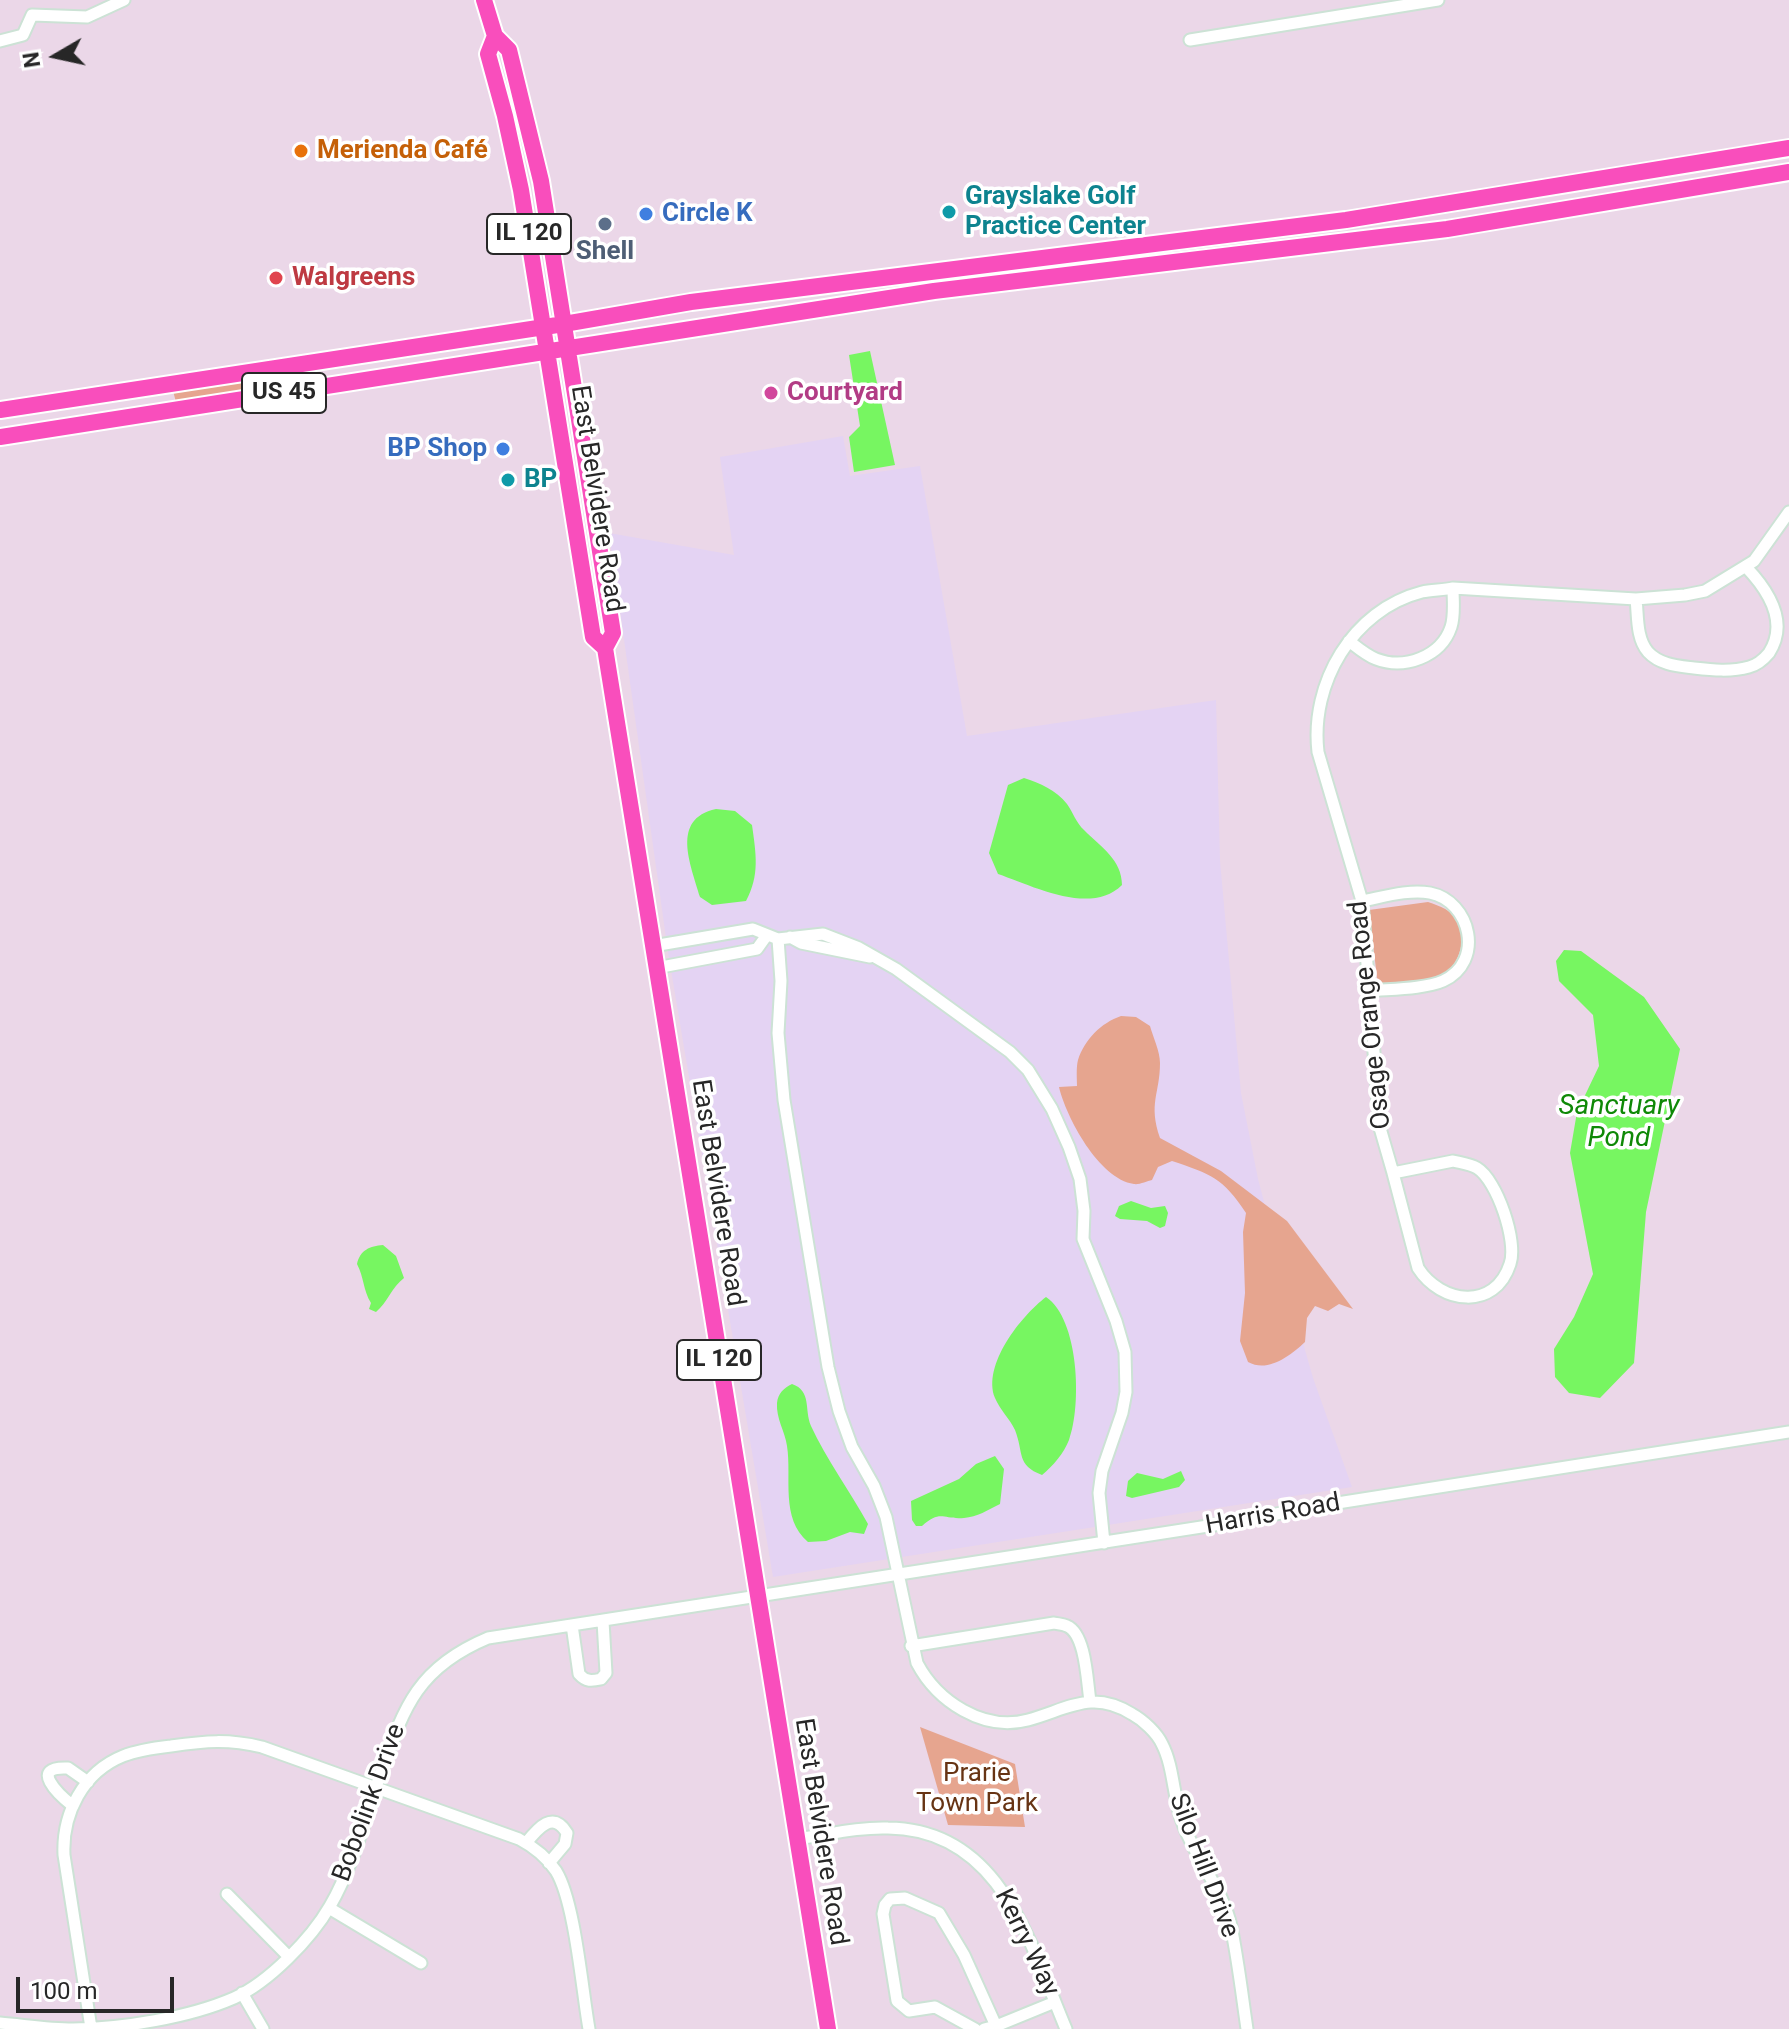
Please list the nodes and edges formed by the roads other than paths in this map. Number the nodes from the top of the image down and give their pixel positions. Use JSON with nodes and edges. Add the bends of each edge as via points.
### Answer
{"nodes":[{"id":1,"x":124,"y":0,"type":"edge"},
{"id":2,"x":484,"y":0,"type":"edge"},
{"id":3,"x":1438,"y":0,"type":"edge"},
{"id":4,"x":495,"y":36,"type":"junction"},
{"id":5,"x":1190,"y":40,"type":"dead end"},
{"id":6,"x":0,"y":41,"type":"edge"},
{"id":7,"x":1789,"y":148,"type":"edge"},
{"id":8,"x":1789,"y":172,"type":"edge"},
{"id":9,"x":564,"y":324,"type":"junction"},
{"id":10,"x":544,"y":327,"type":"junction"},
{"id":11,"x":568,"y":349,"type":"junction"},
{"id":12,"x":549,"y":353,"type":"junction"},
{"id":13,"x":0,"y":410,"type":"edge"},
{"id":14,"x":0,"y":437,"type":"edge"},
{"id":15,"x":1789,"y":512,"type":"edge"},
{"id":16,"x":1746,"y":567,"type":"junction"},
{"id":17,"x":1453,"y":588,"type":"junction"},
{"id":18,"x":1636,"y":599,"type":"junction"},
{"id":19,"x":1349,"y":641,"type":"junction"},
{"id":20,"x":605,"y":648,"type":"junction"},
{"id":21,"x":1362,"y":901,"type":"junction"},
{"id":22,"x":778,"y":937,"type":"junction"},
{"id":23,"x":653,"y":946,"type":"junction"},
{"id":24,"x":656,"y":968,"type":"junction"},
{"id":25,"x":1369,"y":991,"type":"junction"},
{"id":26,"x":1393,"y":1173,"type":"junction"},
{"id":27,"x":1789,"y":1432,"type":"edge"},
{"id":28,"x":1104,"y":1543,"type":"junction"},
{"id":29,"x":899,"y":1575,"type":"junction"},
{"id":30,"x":757,"y":1597,"type":"junction"},
{"id":31,"x":603,"y":1621,"type":"junction"},
{"id":32,"x":572,"y":1625,"type":"junction"},
{"id":33,"x":911,"y":1646,"type":"junction"},
{"id":34,"x":1090,"y":1701,"type":"junction"},
{"id":35,"x":88,"y":1782,"type":"junction"},
{"id":36,"x":376,"y":1788,"type":"junction"},
{"id":37,"x":73,"y":1806,"type":"junction"},
{"id":38,"x":796,"y":1839,"type":"junction"},
{"id":39,"x":526,"y":1843,"type":"junction"},
{"id":40,"x":549,"y":1863,"type":"junction"},
{"id":41,"x":227,"y":1894,"type":"dead end"},
{"id":42,"x":329,"y":1908,"type":"junction"},
{"id":43,"x":289,"y":1957,"type":"junction"},
{"id":44,"x":421,"y":1963,"type":"dead end"},
{"id":45,"x":242,"y":1993,"type":"junction"},
{"id":46,"x":1055,"y":2002,"type":"junction"},
{"id":47,"x":0,"y":2023,"type":"edge"},
{"id":48,"x":990,"y":2027,"type":"edge"},
{"id":49,"x":91,"y":2028,"type":"edge"},
{"id":50,"x":263,"y":2029,"type":"edge"},
{"id":51,"x":589,"y":2029,"type":"edge"},
{"id":52,"x":828,"y":2029,"type":"edge"},
{"id":53,"x":975,"y":2029,"type":"edge"},
{"id":54,"x":1066,"y":2029,"type":"edge"},
{"id":55,"x":1247,"y":2029,"type":"edge"}],
"edges":[{"from":1,"to":6,"type":"street","via":[[87,17],[32,15],[23,35]]},
{"from":2,"to":4,"type":"main road","number":"IL 120"},
{"from":3,"to":5,"type":"street"},
{"from":4,"to":9,"type":"main road","number":"IL 120","via":[[509,50],[528,123]]},
{"from":4,"to":10,"type":"main road","number":"IL 120","via":[[488,54],[517,168]]},
{"from":7,"to":9,"type":"main road","number":"US 45","via":[[1375,216],[707,300]]},
{"from":8,"to":11,"type":"main road","number":"US 45","via":[[1447,229],[934,291]]},
{"from":9,"to":10,"type":"main road","number":"US 45"},
{"from":9,"to":11,"type":"main road","number":"IL 120"},
{"from":10,"to":12,"type":"main road","number":"IL 120"},
{"from":10,"to":13,"type":"main road","number":"US 45"},
{"from":11,"to":12,"type":"main road","number":"US 45"},
{"from":11,"to":20,"type":"main road","name":"East Belvidere Road","via":[[613,633]]},
{"from":12,"to":14,"type":"main road","number":"US 45"},
{"from":12,"to":20,"type":"main road","name":"East Belvidere Road","number":"IL 120","via":[[593,637]]},
{"from":15,"to":16,"type":"street","name":"Osage Orange Road"},
{"from":16,"to":18,"type":"street","name":"Osage Orange Road","via":[[1705,591]]},
{"from":16,"to":18,"type":"street","via":[[1769,595],[1779,619],[1774,646],[1753,666],[1712,670],[1658,660],[1643,643]]},
{"from":17,"to":18,"type":"street","name":"Osage Orange Road"},
{"from":17,"to":19,"type":"street","name":"Osage Orange Road","via":[[1422,592],[1382,610]]},
{"from":17,"to":19,"type":"street","via":[[1452,624],[1426,657],[1389,662]]},
{"from":19,"to":21,"type":"street","name":"Osage Orange Road","via":[[1325,683],[1315,731]]},
{"from":20,"to":23,"type":"main road","name":"East Belvidere Road","number":"IL 120"},
{"from":21,"to":25,"type":"street","name":"Osage Orange Road"},
{"from":21,"to":25,"type":"street","via":[[1436,895],[1455,906],[1469,935],[1464,959],[1443,981]]},
{"from":22,"to":23,"type":"street","via":[[753,929]]},
{"from":22,"to":24,"type":"street","via":[[757,949]]},
{"from":22,"to":28,"type":"street","via":[[872,957],[896,969],[1010,1052],[1052,1109],[1080,1179],[1083,1239],[1125,1352],[1124,1402],[1099,1493]]},
{"from":22,"to":29,"type":"street","via":[[784,1100],[828,1367],[852,1447],[886,1517]]},
{"from":23,"to":24,"type":"main road","name":"East Belvidere Road","number":"IL 120"},
{"from":24,"to":30,"type":"main road","name":"East Belvidere Road","number":"IL 120"},
{"from":25,"to":26,"type":"street","name":"Osage Orange Road","via":[[1380,1128]]},
{"from":26,"to":26,"type":"street","name":"Osage Orange Road","via":[[1424,1278],[1461,1297],[1488,1292],[1498,1284],[1512,1261],[1510,1241],[1491,1182],[1478,1168],[1453,1161]]},
{"from":27,"to":28,"type":"street","name":"Harris Road"},
{"from":28,"to":29,"type":"street","name":"Harris Road"},
{"from":29,"to":30,"type":"street","name":"Harris Road"},
{"from":29,"to":33,"type":"street"},
{"from":30,"to":31,"type":"street","name":"Bobolink Drive"},
{"from":30,"to":38,"type":"main road","name":"East Belvidere Road","number":"IL 120"},
{"from":31,"to":32,"type":"street","name":"Bobolink Drive"},
{"from":31,"to":32,"type":"street","via":[[606,1673],[591,1681],[579,1674]]},
{"from":32,"to":36,"type":"street","name":"Bobolink Drive","via":[[488,1638],[454,1654],[414,1693]]},
{"from":33,"to":34,"type":"street","via":[[926,1681],[941,1696],[985,1719],[1026,1721]]},
{"from":33,"to":34,"type":"street","via":[[1054,1623],[1068,1626],[1082,1647]]},
{"from":34,"to":55,"type":"street","name":"Silo Hill Drive","via":[[1129,1712],[1162,1743],[1182,1822],[1231,1924]]},
{"from":35,"to":36,"type":"street","via":[[109,1763],[138,1751],[220,1740],[262,1747]]},
{"from":35,"to":37,"type":"street"},
{"from":35,"to":37,"type":"street","via":[[63,1767],[49,1774],[51,1788]]},
{"from":36,"to":39,"type":"street"},
{"from":36,"to":42,"type":"street","name":"Bobolink Drive"},
{"from":37,"to":49,"type":"street","via":[[65,1827],[64,1855]]},
{"from":38,"to":46,"type":"street","name":"Kerry Way","via":[[857,1830],[914,1830],[968,1854],[990,1872],[1013,1905]]},
{"from":38,"to":52,"type":"main road","name":"East Belvidere Road","number":"IL 120"},
{"from":39,"to":40,"type":"street"},
{"from":39,"to":40,"type":"street","via":[[542,1824],[562,1824],[565,1844]]},
{"from":40,"to":51,"type":"street","via":[[567,1898]]},
{"from":41,"to":43,"type":"street"},
{"from":42,"to":43,"type":"street","name":"Bobolink Drive"},
{"from":42,"to":44,"type":"street"},
{"from":43,"to":45,"type":"street","name":"Bobolink Drive"},
{"from":45,"to":49,"type":"street","name":"Bobolink Drive","via":[[192,2012]]},
{"from":45,"to":50,"type":"street"},
{"from":46,"to":48,"type":"street"},
{"from":46,"to":54,"type":"street","name":"Kerry Way"},
{"from":47,"to":49,"type":"street","name":"Bobolink Drive"},
{"from":48,"to":53,"type":"street","via":[[964,1955],[939,1913],[905,1898],[890,1899],[883,1914],[897,2001],[909,2011],[935,2007]]}]}
